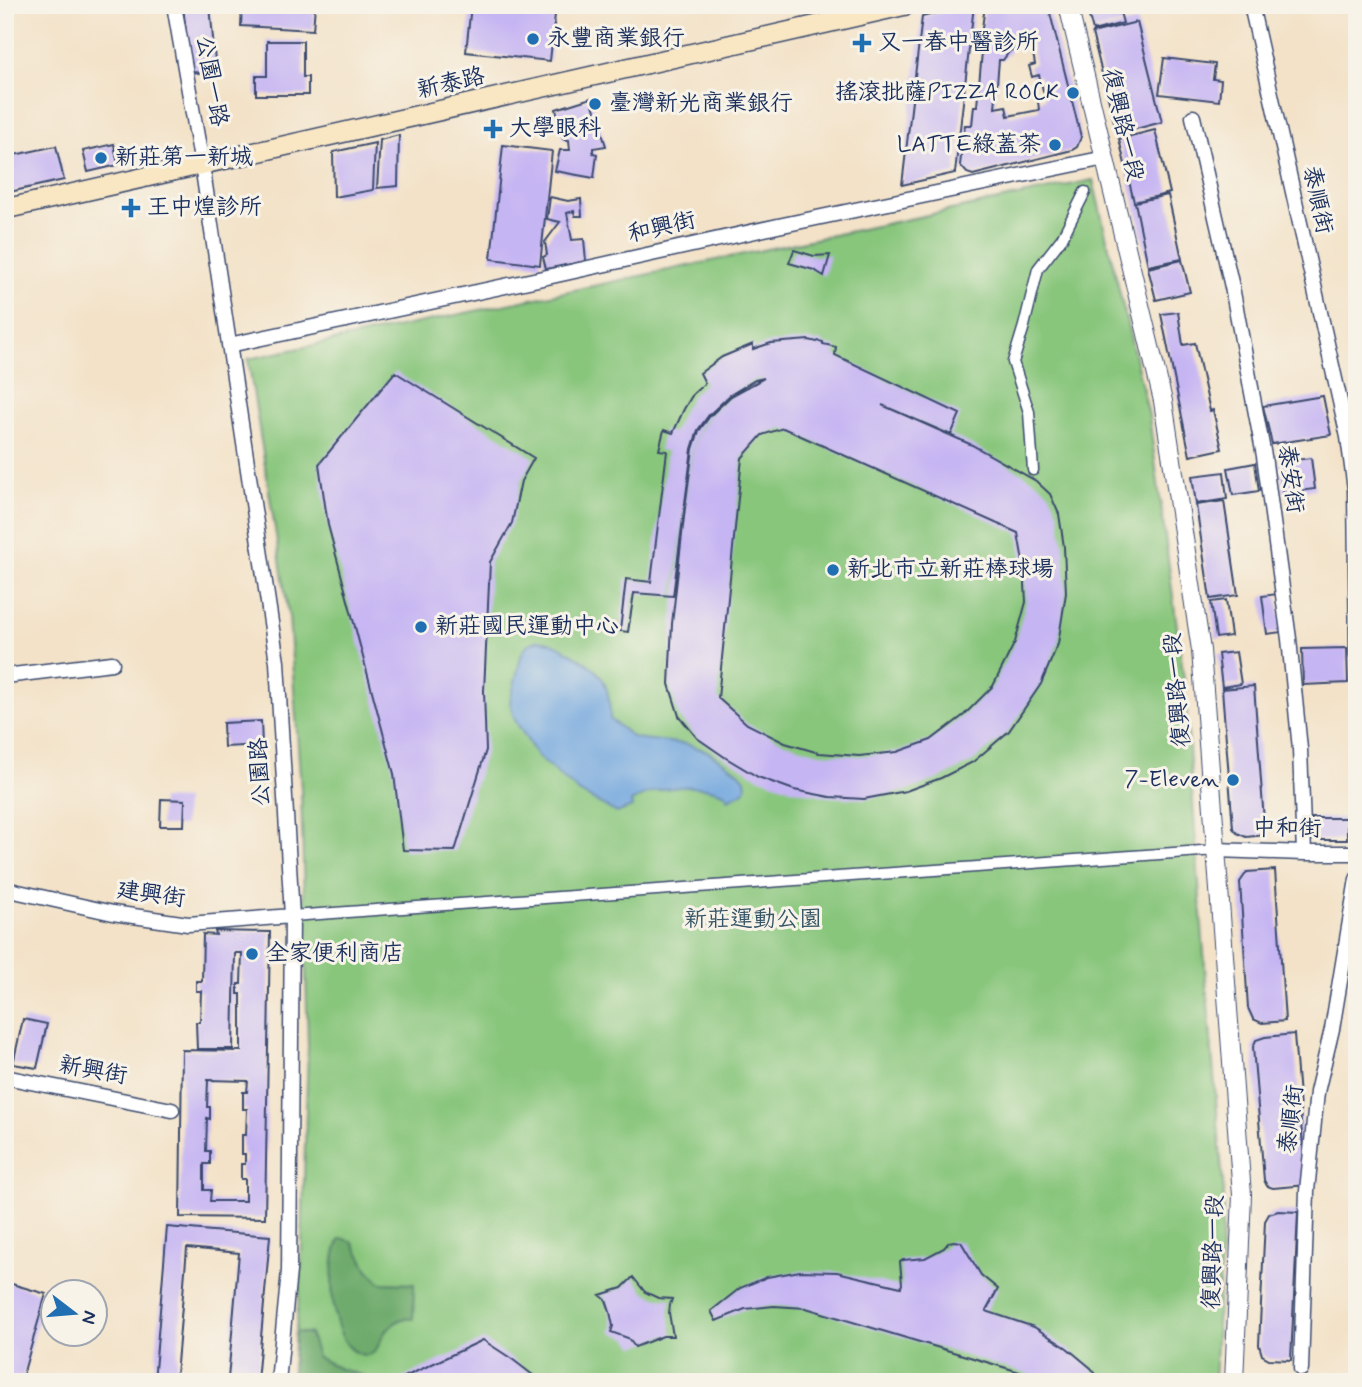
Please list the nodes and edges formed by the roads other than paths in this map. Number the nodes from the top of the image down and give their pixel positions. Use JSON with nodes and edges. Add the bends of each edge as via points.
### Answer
{"nodes":[{"id":1,"x":174,"y":5,"type":"edge"},
{"id":2,"x":906,"y":5,"type":"edge"},
{"id":3,"x":1068,"y":5,"type":"edge"},
{"id":4,"x":1251,"y":5,"type":"edge"},
{"id":5,"x":1193,"y":117,"type":"dead end"},
{"id":6,"x":1105,"y":158,"type":"junction"},
{"id":7,"x":202,"y":165,"type":"junction"},
{"id":8,"x":1086,"y":192,"type":"dead end"},
{"id":9,"x":5,"y":209,"type":"edge"},
{"id":10,"x":229,"y":345,"type":"junction"},
{"id":11,"x":1034,"y":470,"type":"dead end"},
{"id":12,"x":1357,"y":655,"type":"edge"},
{"id":13,"x":112,"y":663,"type":"dead end"},
{"id":14,"x":5,"y":676,"type":"edge"},
{"id":15,"x":1216,"y":850,"type":"junction"},
{"id":16,"x":1304,"y":853,"type":"junction"},
{"id":17,"x":1357,"y":853,"type":"edge"},
{"id":18,"x":1357,"y":878,"type":"edge"},
{"id":19,"x":5,"y":890,"type":"edge"},
{"id":20,"x":292,"y":916,"type":"junction"},
{"id":21,"x":5,"y":1077,"type":"edge"},
{"id":22,"x":172,"y":1110,"type":"dead end"},
{"id":23,"x":1301,"y":1369,"type":"dead end"},
{"id":24,"x":278,"y":1382,"type":"edge"},
{"id":25,"x":1234,"y":1382,"type":"edge"}],
"edges":[{"from":1,"to":7,"type":"street","name":"公園一路"},
{"from":2,"to":7,"type":"main road","name":"新泰路"},
{"from":3,"to":6,"type":"street","name":"復興路一段"},
{"from":4,"to":12,"type":"street","name":"泰順街","via":[[1348,437],[1354,489]]},
{"from":5,"to":16,"type":"street","name":"泰安街","via":[[1264,456],[1289,639]]},
{"from":6,"to":10,"type":"street","name":"和興街"},
{"from":6,"to":15,"type":"street","name":"復興路一段","via":[[1163,401],[1201,650]]},
{"from":7,"to":9,"type":"main road","name":"新泰路"},
{"from":7,"to":10,"type":"street","name":"公園路"},
{"from":8,"to":11,"type":"street","via":[[1062,238],[1038,270],[1013,362],[1029,412]]},
{"from":10,"to":20,"type":"street","name":"公園路","via":[[277,662]]},
{"from":13,"to":14,"type":"street"},
{"from":15,"to":16,"type":"street","name":"中和街"},
{"from":15,"to":20,"type":"street"},
{"from":15,"to":25,"type":"street","name":"復興路一段","via":[[1242,1195]]},
{"from":16,"to":17,"type":"street","name":"中和街"},
{"from":18,"to":23,"type":"street","name":"泰順街","via":[[1317,1093],[1307,1191]]},
{"from":19,"to":20,"type":"street","name":"建興街","via":[[188,924]]},
{"from":20,"to":24,"type":"street","name":"公園路","via":[[289,1271]]},
{"from":21,"to":22,"type":"street","name":"新興街"}]}
